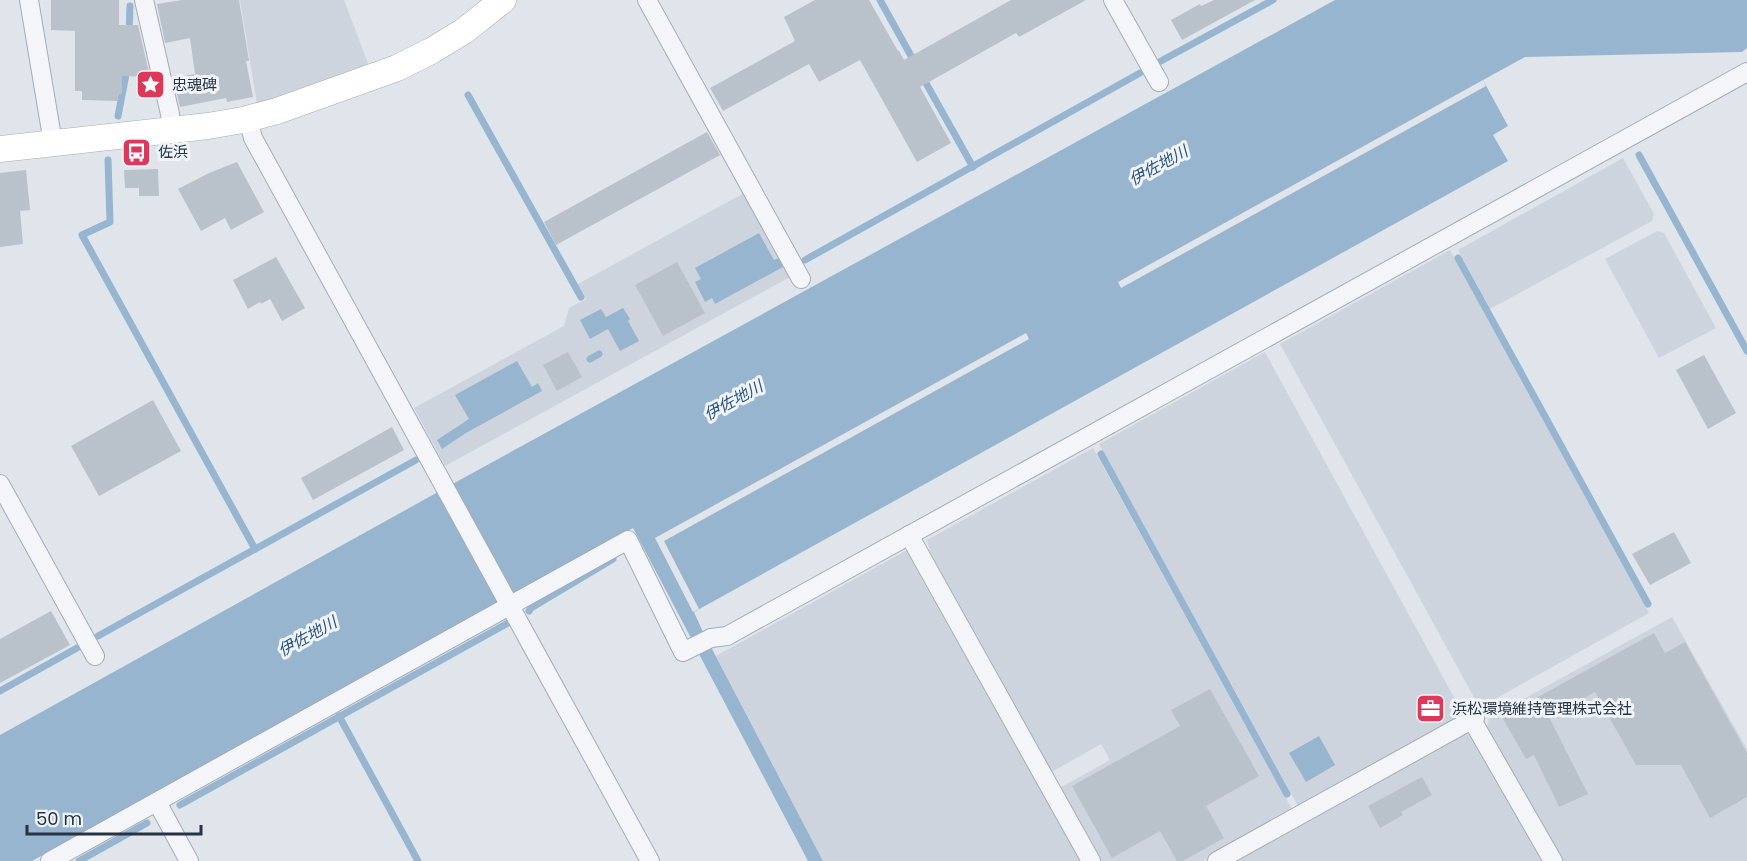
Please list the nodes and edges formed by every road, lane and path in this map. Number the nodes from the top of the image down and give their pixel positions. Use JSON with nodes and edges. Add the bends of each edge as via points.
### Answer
{"nodes":[{"id":1,"x":29,"y":0,"type":"edge"},
{"id":2,"x":144,"y":0,"type":"edge"},
{"id":3,"x":503,"y":0,"type":"edge"},
{"id":4,"x":647,"y":0,"type":"edge"},
{"id":5,"x":1113,"y":0,"type":"edge"},
{"id":6,"x":1747,"y":72,"type":"edge"},
{"id":7,"x":1159,"y":82,"type":"dead end"},
{"id":8,"x":248,"y":119,"type":"junction"},
{"id":9,"x":172,"y":130,"type":"junction"},
{"id":10,"x":53,"y":143,"type":"junction"},
{"id":11,"x":0,"y":149,"type":"edge"},
{"id":12,"x":801,"y":279,"type":"dead end"},
{"id":13,"x":0,"y":484,"type":"edge"},
{"id":14,"x":909,"y":535,"type":"junction"},
{"id":15,"x":509,"y":603,"type":"junction"},
{"id":16,"x":95,"y":656,"type":"dead end"},
{"id":17,"x":157,"y":802,"type":"junction"},
{"id":18,"x":50,"y":861,"type":"edge"},
{"id":19,"x":189,"y":861,"type":"edge"},
{"id":20,"x":650,"y":861,"type":"edge"},
{"id":21,"x":1091,"y":861,"type":"edge"},
{"id":22,"x":1217,"y":861,"type":"edge"},
{"id":23,"x":1553,"y":861,"type":"edge"}],
"edges":[{"from":1,"to":10,"type":"street"},
{"from":2,"to":9,"type":"street"},
{"from":3,"to":8,"type":"street","via":[[464,31],[397,68]]},
{"from":4,"to":12,"type":"street"},
{"from":5,"to":7,"type":"street"},
{"from":6,"to":14,"type":"street"},
{"from":8,"to":9,"type":"street"},
{"from":8,"to":15,"type":"street","via":[[253,138]]},
{"from":9,"to":10,"type":"street"},
{"from":10,"to":11,"type":"street"},
{"from":13,"to":16,"type":"street"},
{"from":14,"to":15,"type":"street","via":[[727,636],[711,638],[683,652],[628,540]]},
{"from":14,"to":21,"type":"street"},
{"from":15,"to":17,"type":"street"},
{"from":15,"to":20,"type":"street"},
{"from":17,"to":18,"type":"street"},
{"from":17,"to":19,"type":"street"},
{"from":22,"to":23,"type":"street","via":[[1474,719]]}]}
